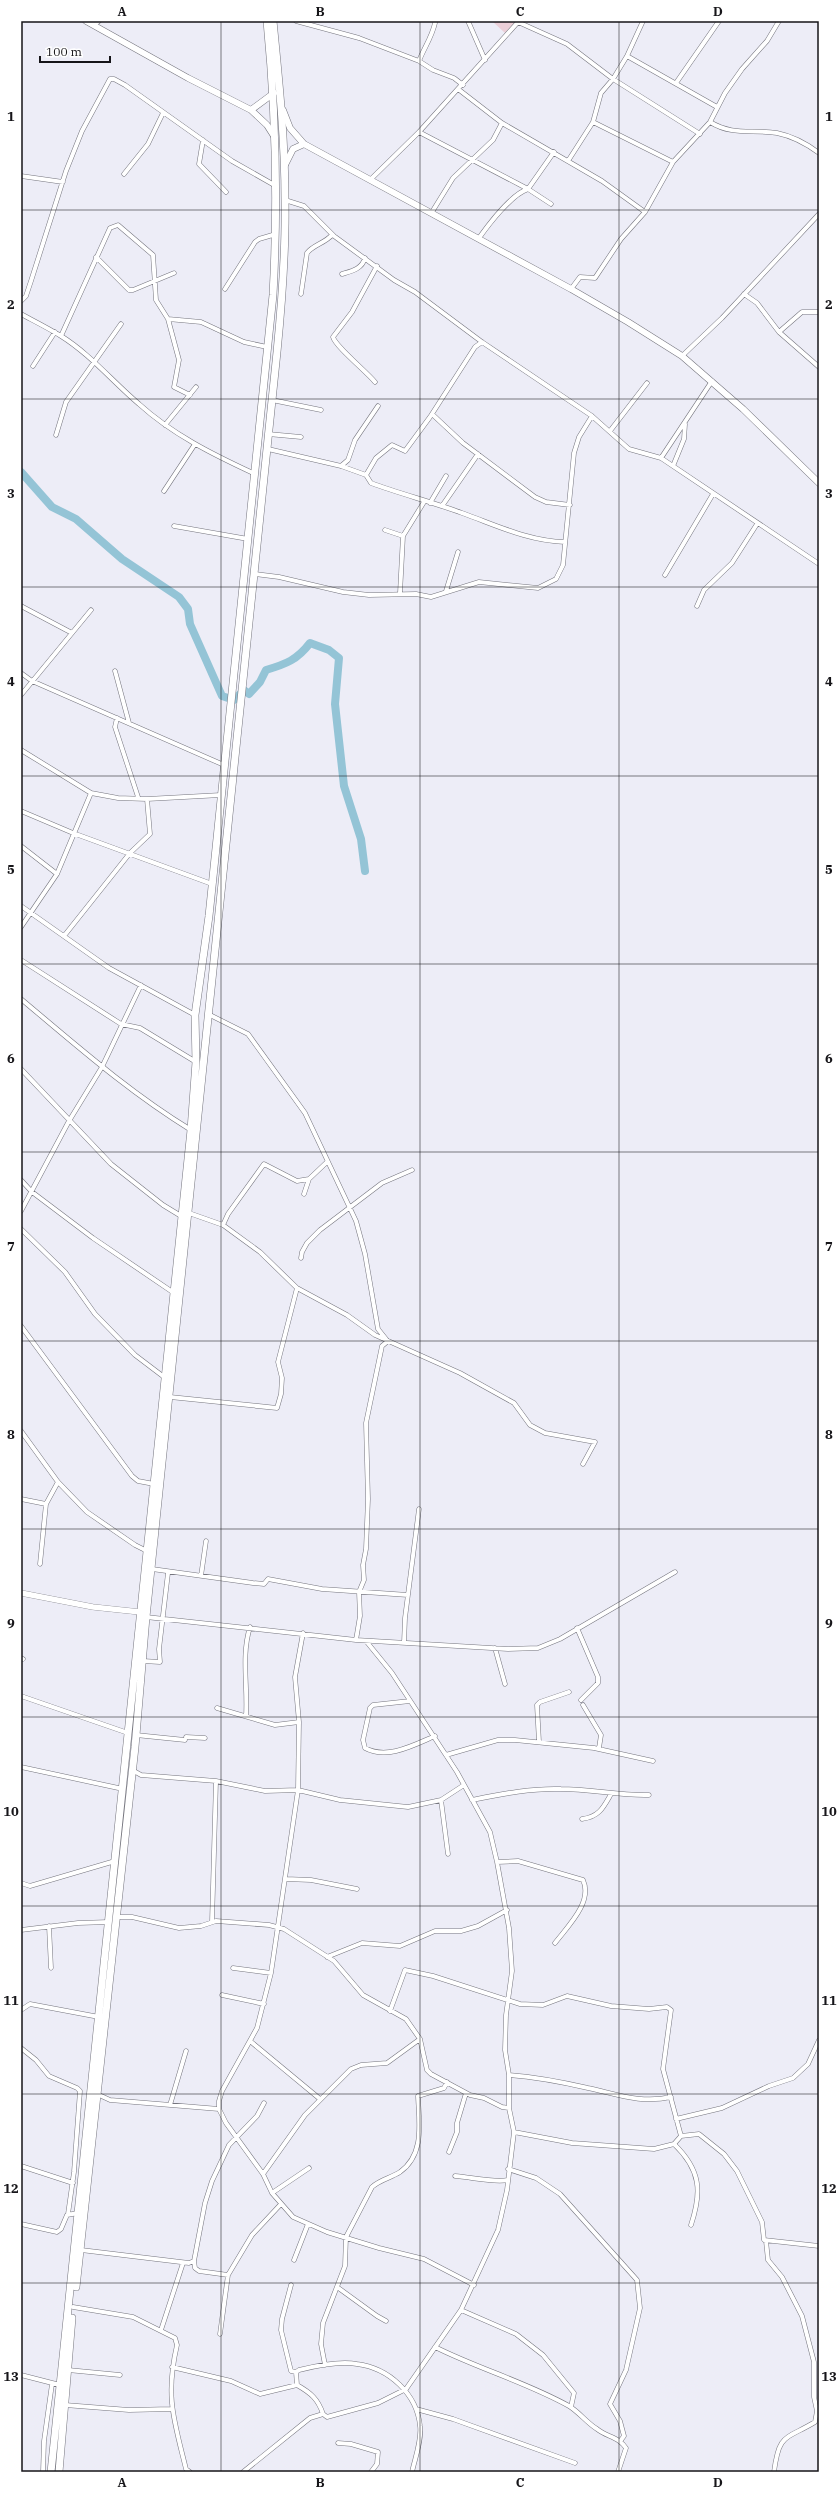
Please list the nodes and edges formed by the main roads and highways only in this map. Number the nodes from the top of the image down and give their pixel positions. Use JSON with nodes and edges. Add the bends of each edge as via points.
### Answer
{"nodes":[{"id":1,"x":86,"y":21,"type":"edge"},
{"id":2,"x":267,"y":21,"type":"edge"},
{"id":3,"x":272,"y":21,"type":"edge"},
{"id":4,"x":97,"y":23,"type":"edge"},
{"id":5,"x":274,"y":93,"type":"junction"},
{"id":6,"x":281,"y":103,"type":"junction"},
{"id":7,"x":251,"y":110,"type":"junction"},
{"id":8,"x":276,"y":139,"type":"junction"},
{"id":9,"x":304,"y":144,"type":"junction"},
{"id":10,"x":284,"y":166,"type":"junction"},
{"id":11,"x":819,"y":483,"type":"edge"},
{"id":12,"x":250,"y":516,"type":"junction"},
{"id":13,"x":260,"y":517,"type":"junction"},
{"id":14,"x":209,"y":916,"type":"junction"},
{"id":15,"x":220,"y":917,"type":"junction"},
{"id":16,"x":183,"y":1195,"type":"junction"},
{"id":17,"x":191,"y":1196,"type":"junction"},
{"id":18,"x":160,"y":1460,"type":"junction"},
{"id":19,"x":143,"y":1615,"type":"junction"},
{"id":20,"x":84,"y":2188,"type":"junction"},
{"id":21,"x":51,"y":2472,"type":"edge"},
{"id":22,"x":59,"y":2472,"type":"edge"}],
"edges":[{"from":1,"to":4,"type":"main road"},
{"from":2,"to":5,"type":"highway"},
{"from":3,"to":6,"type":"highway"},
{"from":4,"to":7,"type":"main road"},
{"from":5,"to":7,"type":"main road"},
{"from":5,"to":8,"type":"highway"},
{"from":6,"to":9,"type":"main road","via":[[290,128]]},
{"from":6,"to":10,"type":"highway"},
{"from":7,"to":8,"type":"main road","via":[[267,125]]},
{"from":8,"to":12,"type":"highway","via":[[276,234]]},
{"from":9,"to":10,"type":"main road","via":[[293,149]]},
{"from":9,"to":11,"type":"main road","via":[[571,289],[682,356],[712,381]]},
{"from":10,"to":13,"type":"highway","via":[[282,289]]},
{"from":12,"to":13,"type":"highway"},
{"from":12,"to":14,"type":"highway"},
{"from":13,"to":15,"type":"highway"},
{"from":14,"to":15,"type":"highway"},
{"from":14,"to":16,"type":"highway","via":[[196,1016],[196,1062]]},
{"from":15,"to":17,"type":"highway"},
{"from":16,"to":17,"type":"highway"},
{"from":16,"to":18,"type":"highway","via":[[164,1377]]},
{"from":17,"to":18,"type":"highway","via":[[170,1398]]},
{"from":18,"to":19,"type":"highway","via":[[152,1570]]},
{"from":18,"to":19,"type":"highway","via":[[154,1484]]},
{"from":19,"to":20,"type":"highway","via":[[128,1733],[84,2161]]},
{"from":19,"to":20,"type":"highway","via":[[143,1661],[136,1735],[97,2094]]},
{"from":20,"to":21,"type":"highway","via":[[79,2213]]},
{"from":20,"to":22,"type":"highway","via":[[81,2250],[73,2307]]}]}
